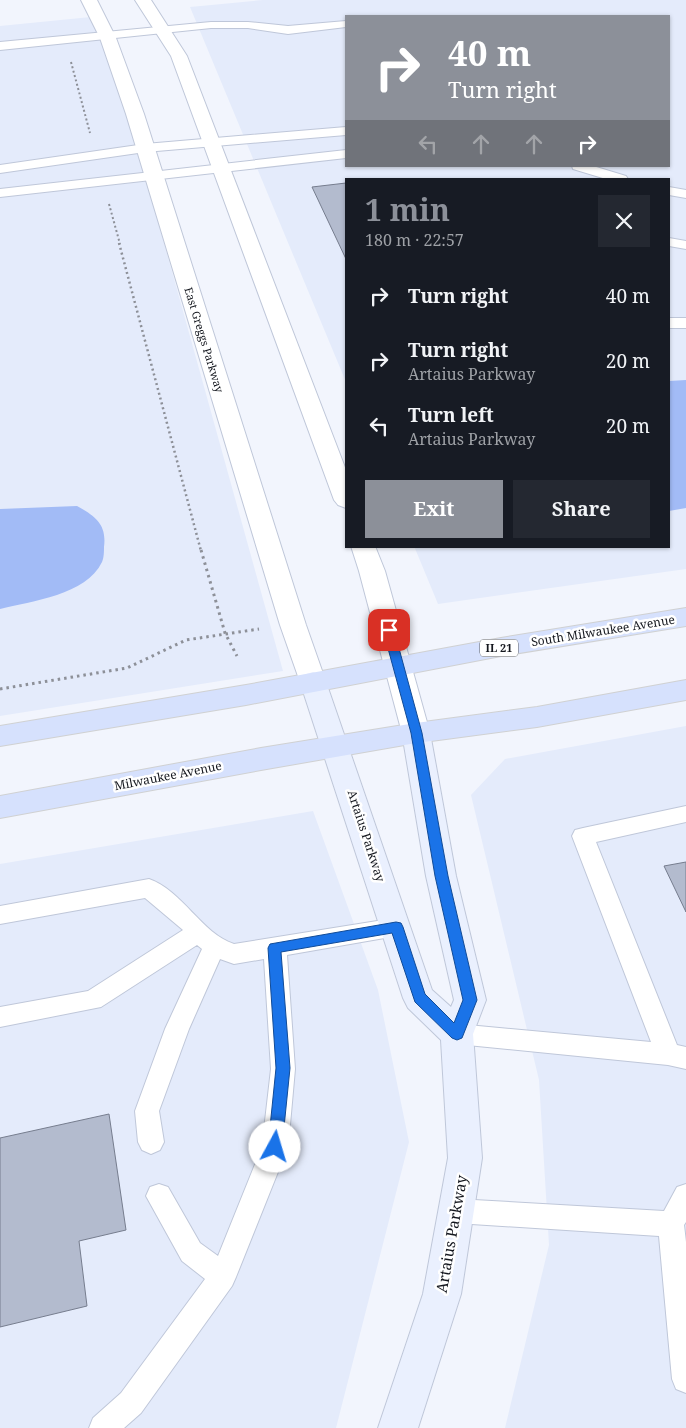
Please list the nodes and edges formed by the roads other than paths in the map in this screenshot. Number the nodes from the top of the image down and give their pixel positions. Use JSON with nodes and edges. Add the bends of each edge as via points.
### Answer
{"nodes":[{"id":1,"x":89,"y":0,"type":"edge"},
{"id":2,"x":143,"y":0,"type":"edge"},
{"id":3,"x":345,"y":24,"type":"edge"},
{"id":4,"x":163,"y":30,"type":"junction"},
{"id":5,"x":106,"y":35,"type":"junction"},
{"id":6,"x":0,"y":46,"type":"edge"},
{"id":7,"x":345,"y":131,"type":"edge"},
{"id":8,"x":210,"y":141,"type":"junction"},
{"id":9,"x":145,"y":148,"type":"junction"},
{"id":10,"x":345,"y":154,"type":"edge"},
{"id":11,"x":581,"y":167,"type":"edge"},
{"id":12,"x":0,"y":169,"type":"edge"},
{"id":13,"x":221,"y":169,"type":"junction"},
{"id":14,"x":154,"y":176,"type":"junction"},
{"id":15,"x":618,"y":178,"type":"edge"},
{"id":16,"x":670,"y":191,"type":"edge"},
{"id":17,"x":0,"y":193,"type":"edge"},
{"id":18,"x":686,"y":194,"type":"edge"},
{"id":19,"x":670,"y":242,"type":"edge"},
{"id":20,"x":686,"y":245,"type":"edge"},
{"id":21,"x":686,"y":322,"type":"edge"},
{"id":22,"x":670,"y":323,"type":"edge"},
{"id":23,"x":345,"y":497,"type":"edge"},
{"id":24,"x":364,"y":548,"type":"edge"},
{"id":25,"x":686,"y":617,"type":"edge"},
{"id":26,"x":399,"y":666,"type":"junction"},
{"id":27,"x":313,"y":682,"type":"junction"},
{"id":28,"x":686,"y":690,"type":"edge"},
{"id":29,"x":416,"y":733,"type":"junction"},
{"id":30,"x":0,"y":736,"type":"edge"},
{"id":31,"x":336,"y":748,"type":"junction"},
{"id":32,"x":0,"y":807,"type":"edge"},
{"id":33,"x":686,"y":814,"type":"edge"},
{"id":34,"x":0,"y":915,"type":"edge"},
{"id":35,"x":396,"y":927,"type":"junction"},
{"id":36,"x":207,"y":939,"type":"junction"},
{"id":37,"x":275,"y":948,"type":"junction"},
{"id":38,"x":0,"y":1017,"type":"edge"},
{"id":39,"x":457,"y":1034,"type":"junction"},
{"id":40,"x":677,"y":1056,"type":"edge"},
{"id":41,"x":151,"y":1142,"type":"dead end"},
{"id":42,"x":159,"y":1196,"type":"dead end"},
{"id":43,"x":686,"y":1196,"type":"edge"},
{"id":44,"x":456,"y":1211,"type":"junction"},
{"id":45,"x":671,"y":1224,"type":"junction"},
{"id":46,"x":681,"y":1271,"type":"edge"},
{"id":47,"x":223,"y":1277,"type":"junction"},
{"id":48,"x":686,"y":1379,"type":"edge"},
{"id":49,"x":103,"y":1428,"type":"edge"},
{"id":50,"x":398,"y":1428,"type":"edge"}],
"edges":[{"from":1,"to":5,"type":"street","name":"East Greggs Parkway"},
{"from":2,"to":4,"type":"street"},
{"from":3,"to":4,"type":"lane","via":[[288,30],[211,25]]},
{"from":4,"to":5,"type":"lane"},
{"from":4,"to":8,"type":"street","via":[[179,56]]},
{"from":5,"to":6,"type":"lane"},
{"from":5,"to":9,"type":"street","name":"East Greggs Parkway"},
{"from":7,"to":8,"type":"lane"},
{"from":8,"to":9,"type":"lane"},
{"from":8,"to":13,"type":"street"},
{"from":9,"to":12,"type":"lane"},
{"from":9,"to":14,"type":"street","name":"East Greggs Parkway"},
{"from":10,"to":13,"type":"lane"},
{"from":11,"to":15,"type":"lane"},
{"from":13,"to":14,"type":"lane"},
{"from":13,"to":23,"type":"street"},
{"from":14,"to":17,"type":"lane"},
{"from":14,"to":27,"type":"street","name":"East Greggs Parkway"},
{"from":16,"to":18,"type":"lane"},
{"from":19,"to":20,"type":"lane"},
{"from":21,"to":22,"type":"lane"},
{"from":24,"to":26,"type":"street"},
{"from":25,"to":26,"type":"main road","name":"South Milwaukee Avenue","number":"IL 21"},
{"from":26,"to":27,"type":"main road","name":"South Milwaukee Avenue","number":"IL 21"},
{"from":26,"to":29,"type":"street"},
{"from":27,"to":30,"type":"main road","number":"IL 21"},
{"from":27,"to":31,"type":"street","name":"Artaius Parkway"},
{"from":28,"to":29,"type":"main road","via":[[537,717]]},
{"from":29,"to":31,"type":"main road"},
{"from":29,"to":39,"type":"street","name":"Artaius Parkway","via":[[441,876],[470,1000]]},
{"from":31,"to":32,"type":"main road","name":"Milwaukee Avenue"},
{"from":31,"to":35,"type":"street","name":"Artaius Parkway"},
{"from":33,"to":40,"type":"lane","via":[[583,836]]},
{"from":34,"to":36,"type":"lane","via":[[149,888]]},
{"from":35,"to":37,"type":"lane"},
{"from":35,"to":39,"type":"street","name":"Artaius Parkway","via":[[419,998]]},
{"from":36,"to":37,"type":"lane","via":[[234,954]]},
{"from":36,"to":38,"type":"lane","via":[[93,1000]]},
{"from":36,"to":41,"type":"lane","via":[[147,1111]]},
{"from":37,"to":47,"type":"lane","via":[[283,1068],[275,1147]]},
{"from":39,"to":40,"type":"lane"},
{"from":39,"to":44,"type":"street","name":"Artaius Parkway","via":[[465,1158]]},
{"from":42,"to":47,"type":"lane","via":[[191,1252]]},
{"from":43,"to":45,"type":"lane"},
{"from":44,"to":45,"type":"lane"},
{"from":44,"to":50,"type":"street","name":"Artaius Parkway","via":[[442,1294]]},
{"from":45,"to":46,"type":"lane"},
{"from":46,"to":48,"type":"lane"},
{"from":47,"to":49,"type":"lane","via":[[131,1403]]}]}
